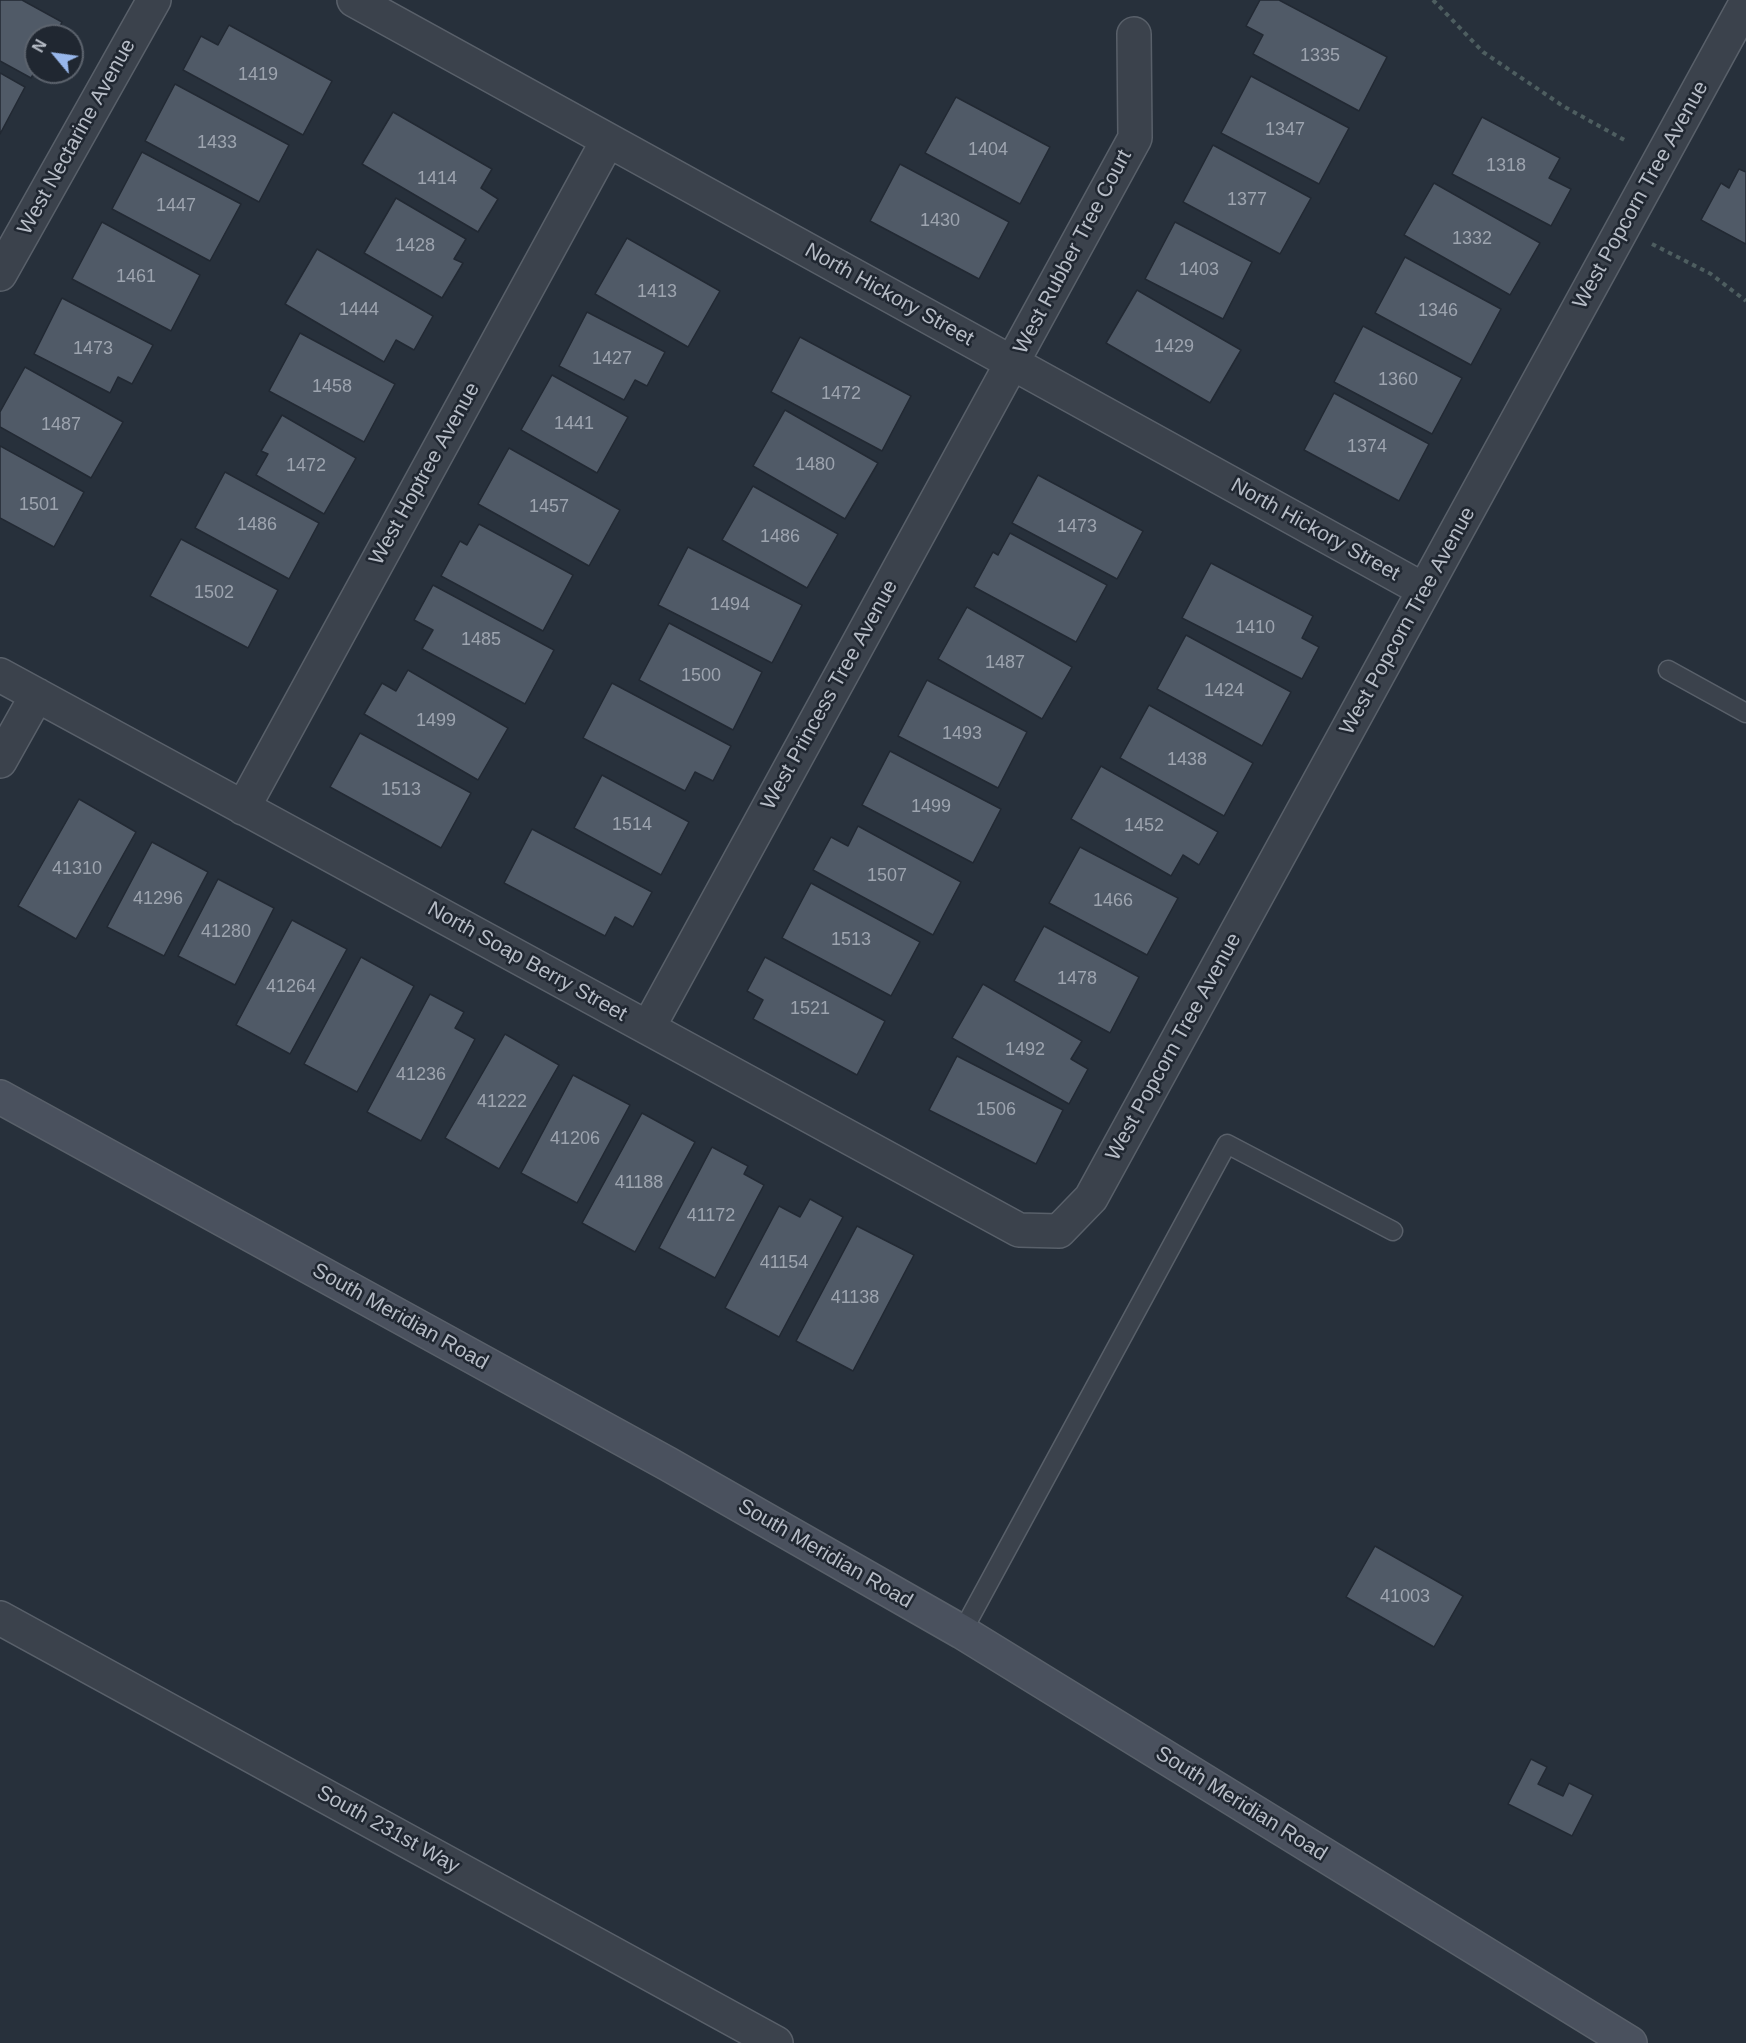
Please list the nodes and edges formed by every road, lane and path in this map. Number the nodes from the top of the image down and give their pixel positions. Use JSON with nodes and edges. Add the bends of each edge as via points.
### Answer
{"nodes":[{"id":1,"x":154,"y":0,"type":"edge"},
{"id":2,"x":354,"y":0,"type":"edge"},
{"id":3,"x":1432,"y":0,"type":"edge"},
{"id":4,"x":1746,"y":3,"type":"edge"},
{"id":5,"x":1134,"y":34,"type":"dead end"},
{"id":6,"x":608,"y":140,"type":"junction"},
{"id":7,"x":1660,"y":161,"type":"junction"},
{"id":8,"x":1623,"y":229,"type":"junction"},
{"id":9,"x":0,"y":274,"type":"edge"},
{"id":10,"x":1746,"y":301,"type":"edge"},
{"id":11,"x":1013,"y":363,"type":"junction"},
{"id":12,"x":1424,"y":590,"type":"junction"},
{"id":13,"x":1668,"y":670,"type":"dead end"},
{"id":14,"x":0,"y":675,"type":"edge"},
{"id":15,"x":36,"y":695,"type":"junction"},
{"id":16,"x":1746,"y":713,"type":"edge"},
{"id":17,"x":0,"y":761,"type":"edge"},
{"id":18,"x":243,"y":808,"type":"junction"},
{"id":19,"x":648,"y":1028,"type":"junction"},
{"id":20,"x":0,"y":1097,"type":"edge"},
{"id":21,"x":1059,"y":1231,"type":"joint"},
{"id":22,"x":1393,"y":1231,"type":"dead end"},
{"id":23,"x":0,"y":1618,"type":"edge"},
{"id":24,"x":962,"y":1632,"type":"junction"},
{"id":25,"x":776,"y":2043,"type":"edge"},
{"id":26,"x":1630,"y":2043,"type":"edge"}],
"edges":[{"from":1,"to":9,"type":"street","name":"West Nectarine Avenue"},
{"from":2,"to":6,"type":"street","name":"North Hickory Street"},
{"from":3,"to":7,"type":"path","via":[[1483,52],[1563,106]]},
{"from":4,"to":7,"type":"street","name":"West Popcorn Tree Avenue"},
{"from":5,"to":11,"type":"street","name":"West Rubber Tree Court","via":[[1135,138]]},
{"from":6,"to":11,"type":"street","name":"North Hickory Street"},
{"from":6,"to":18,"type":"street","name":"West Hoptree Avenue"},
{"from":7,"to":8,"type":"street","name":"West Popcorn Tree Avenue"},
{"from":8,"to":10,"type":"path","via":[[1711,274]]},
{"from":8,"to":12,"type":"street","name":"West Popcorn Tree Avenue"},
{"from":11,"to":12,"type":"street","name":"North Hickory Street"},
{"from":11,"to":19,"type":"street","name":"West Princess Tree Avenue"},
{"from":12,"to":21,"type":"street","name":"West Popcorn Tree Avenue","via":[[1091,1198]]},
{"from":13,"to":16,"type":"lane"},
{"from":14,"to":15,"type":"street","name":"North Soap Berry Street"},
{"from":15,"to":17,"type":"street"},
{"from":15,"to":18,"type":"street","name":"North Soap Berry Street"},
{"from":18,"to":19,"type":"street","name":"North Soap Berry Street"},
{"from":19,"to":21,"type":"street","name":"North Soap Berry Street","via":[[1019,1230]]},
{"from":20,"to":24,"type":"street","name":"South Meridian Road","via":[[668,1464]]},
{"from":22,"to":24,"type":"lane","via":[[1227,1144]]},
{"from":23,"to":25,"type":"street","name":"South 231st Way"},
{"from":24,"to":26,"type":"street","name":"South Meridian Road"}]}
